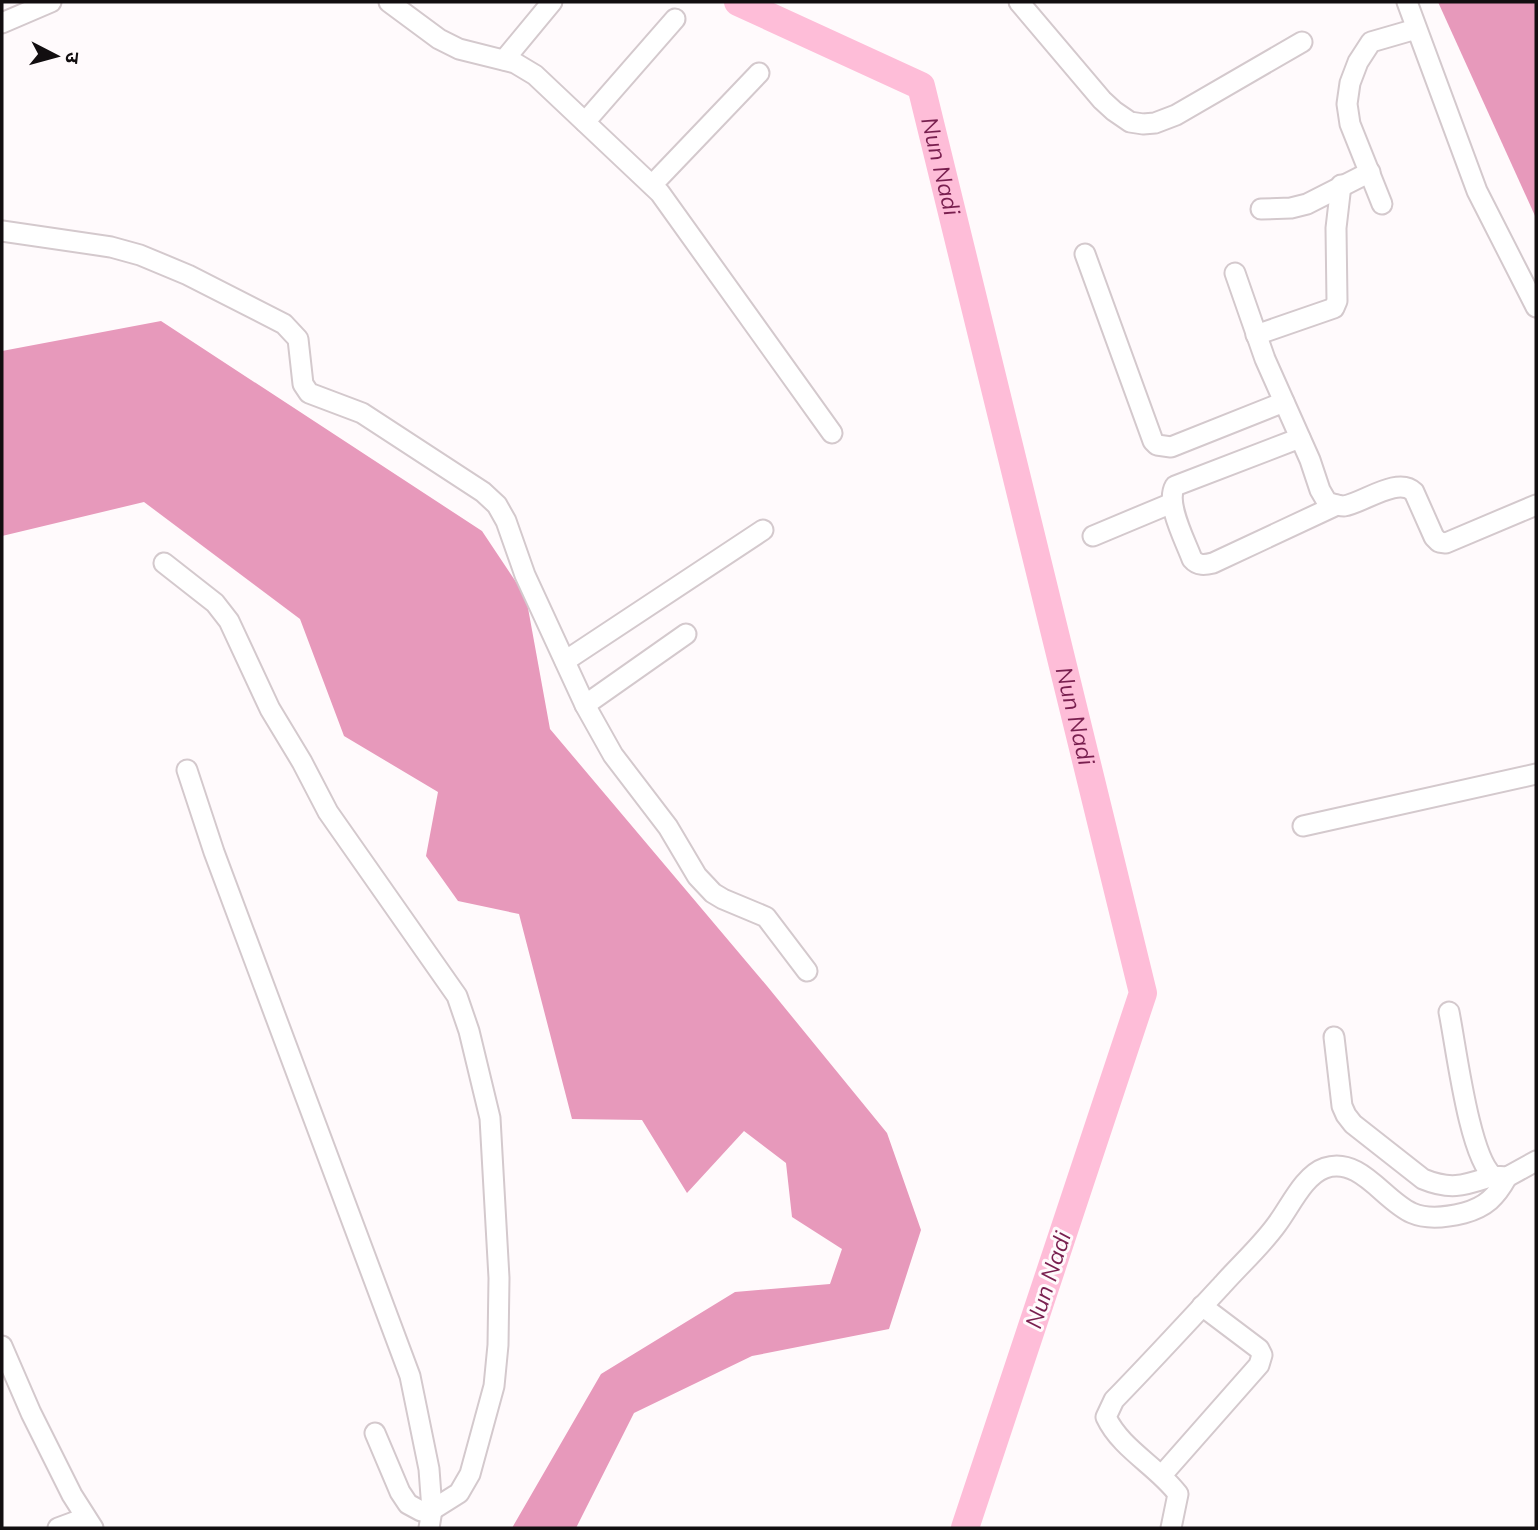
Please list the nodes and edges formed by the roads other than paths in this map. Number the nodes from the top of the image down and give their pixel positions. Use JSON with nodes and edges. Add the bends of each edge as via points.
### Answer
{"nodes":[{"id":1,"x":51,"y":2,"type":"edge"},
{"id":2,"x":389,"y":2,"type":"edge"},
{"id":3,"x":552,"y":2,"type":"edge"},
{"id":4,"x":1019,"y":2,"type":"edge"},
{"id":5,"x":1407,"y":2,"type":"edge"},
{"id":6,"x":675,"y":19,"type":"dead end"},
{"id":7,"x":2,"y":23,"type":"edge"},
{"id":8,"x":1416,"y":29,"type":"junction"},
{"id":9,"x":1302,"y":42,"type":"dead end"},
{"id":10,"x":504,"y":60,"type":"junction"},
{"id":11,"x":759,"y":73,"type":"dead end"},
{"id":12,"x":585,"y":121,"type":"junction"},
{"id":13,"x":1370,"y":172,"type":"junction"},
{"id":14,"x":652,"y":185,"type":"junction"},
{"id":15,"x":1341,"y":185,"type":"junction"},
{"id":16,"x":1382,"y":204,"type":"dead end"},
{"id":17,"x":1261,"y":209,"type":"dead end"},
{"id":18,"x":2,"y":231,"type":"edge"},
{"id":19,"x":1085,"y":254,"type":"dead end"},
{"id":20,"x":1235,"y":274,"type":"dead end"},
{"id":21,"x":1536,"y":307,"type":"edge"},
{"id":22,"x":1256,"y":335,"type":"junction"},
{"id":23,"x":1284,"y":402,"type":"junction"},
{"id":24,"x":832,"y":433,"type":"dead end"},
{"id":25,"x":1300,"y":438,"type":"junction"},
{"id":26,"x":1171,"y":503,"type":"junction"},
{"id":27,"x":1337,"y":505,"type":"junction"},
{"id":28,"x":1536,"y":505,"type":"edge"},
{"id":29,"x":764,"y":530,"type":"dead end"},
{"id":30,"x":1093,"y":536,"type":"dead end"},
{"id":31,"x":164,"y":563,"type":"dead end"},
{"id":32,"x":686,"y":634,"type":"dead end"},
{"id":33,"x":565,"y":661,"type":"junction"},
{"id":34,"x":585,"y":705,"type":"junction"},
{"id":35,"x":187,"y":770,"type":"dead end"},
{"id":36,"x":1536,"y":774,"type":"edge"},
{"id":37,"x":1303,"y":826,"type":"dead end"},
{"id":38,"x":807,"y":971,"type":"dead end"},
{"id":39,"x":1449,"y":1012,"type":"dead end"},
{"id":40,"x":1334,"y":1037,"type":"dead end"},
{"id":41,"x":1536,"y":1161,"type":"edge"},
{"id":42,"x":1500,"y":1176,"type":"junction"},
{"id":43,"x":1202,"y":1306,"type":"junction"},
{"id":44,"x":2,"y":1346,"type":"edge"},
{"id":45,"x":375,"y":1433,"type":"dead end"},
{"id":46,"x":1162,"y":1475,"type":"junction"},
{"id":47,"x":430,"y":1519,"type":"edge"},
{"id":48,"x":89,"y":1523,"type":"edge"},
{"id":49,"x":58,"y":1528,"type":"edge"},
{"id":50,"x":1171,"y":1528,"type":"edge"}],
"edges":[{"from":1,"to":7,"type":"street"},
{"from":2,"to":10,"type":"street","via":[[439,39]]},
{"from":3,"to":10,"type":"street"},
{"from":4,"to":9,"type":"street","via":[[1102,100],[1130,122],[1155,123],[1176,115]]},
{"from":5,"to":8,"type":"street"},
{"from":6,"to":12,"type":"street"},
{"from":8,"to":13,"type":"street","via":[[1371,42],[1350,83],[1350,124]]},
{"from":8,"to":21,"type":"street","via":[[1477,191]]},
{"from":10,"to":12,"type":"street","via":[[535,75]]},
{"from":11,"to":14,"type":"street"},
{"from":12,"to":14,"type":"street"},
{"from":13,"to":15,"type":"street"},
{"from":13,"to":16,"type":"street"},
{"from":14,"to":24,"type":"street"},
{"from":15,"to":17,"type":"street","via":[[1307,204]]},
{"from":15,"to":22,"type":"street","via":[[1334,309]]},
{"from":18,"to":33,"type":"street","via":[[140,255],[284,324],[298,339],[303,384],[309,393],[362,413],[497,505]]},
{"from":19,"to":23,"type":"street","via":[[1157,445],[1171,447]]},
{"from":20,"to":22,"type":"street"},
{"from":22,"to":23,"type":"street"},
{"from":23,"to":25,"type":"street"},
{"from":25,"to":26,"type":"street","via":[[1175,486]]},
{"from":25,"to":27,"type":"street","via":[[1320,490],[1327,502]]},
{"from":26,"to":27,"type":"street","via":[[1192,559],[1205,565]]},
{"from":26,"to":30,"type":"street"},
{"from":27,"to":28,"type":"street","via":[[1390,489],[1410,488],[1434,537],[1446,543]]},
{"from":29,"to":33,"type":"street"},
{"from":31,"to":47,"type":"street","via":[[215,603],[229,621],[270,709],[328,812],[457,996],[469,1031],[490,1118],[498,1345],[494,1386],[470,1474],[459,1493]]},
{"from":32,"to":34,"type":"street"},
{"from":33,"to":34,"type":"street"},
{"from":34,"to":38,"type":"street","via":[[612,755],[668,827],[697,876],[723,899],[766,917]]},
{"from":35,"to":47,"type":"street","via":[[218,865],[410,1376],[429,1469]]},
{"from":36,"to":37,"type":"street"},
{"from":39,"to":42,"type":"street","via":[[1472,1129],[1484,1166]]},
{"from":40,"to":42,"type":"street","via":[[1342,1106],[1353,1124],[1436,1185],[1460,1186]]},
{"from":41,"to":42,"type":"street"},
{"from":42,"to":43,"type":"street","via":[[1498,1194],[1488,1203],[1437,1218],[1398,1206],[1360,1173],[1339,1166],[1324,1168]]},
{"from":43,"to":46,"type":"street","via":[[1114,1400],[1106,1417],[1113,1431]]},
{"from":43,"to":46,"type":"street","via":[[1262,1356]]},
{"from":44,"to":48,"type":"street","via":[[31,1413]]},
{"from":45,"to":47,"type":"street","via":[[400,1492],[408,1504]]},
{"from":46,"to":50,"type":"street","via":[[1178,1494]]},
{"from":48,"to":49,"type":"street"}]}
